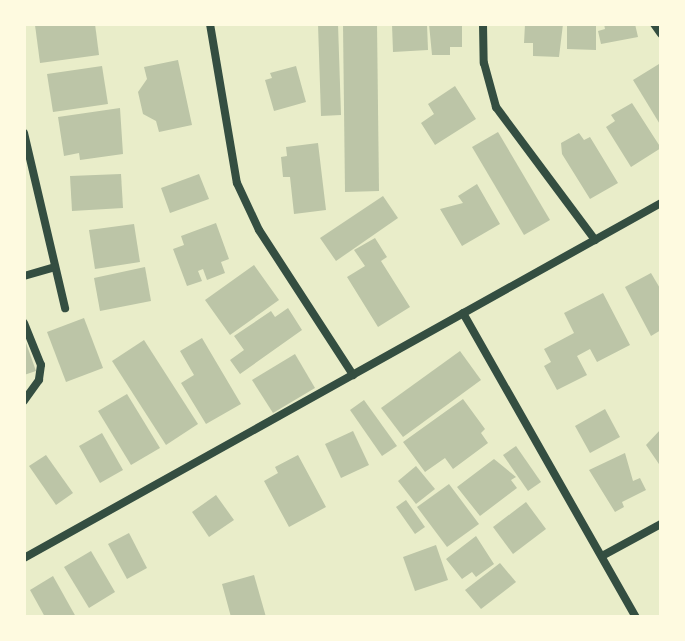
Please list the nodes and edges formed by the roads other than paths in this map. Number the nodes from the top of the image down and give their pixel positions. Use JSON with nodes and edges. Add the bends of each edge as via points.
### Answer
{"nodes":[{"id":1,"x":210,"y":24,"type":"edge"},
{"id":2,"x":483,"y":24,"type":"edge"},
{"id":3,"x":654,"y":24,"type":"edge"},
{"id":4,"x":661,"y":34,"type":"edge"},
{"id":5,"x":24,"y":133,"type":"edge"},
{"id":6,"x":26,"y":153,"type":"edge"},
{"id":7,"x":661,"y":203,"type":"edge"},
{"id":8,"x":595,"y":240,"type":"junction"},
{"id":9,"x":55,"y":267,"type":"junction"},
{"id":10,"x":24,"y":276,"type":"edge"},
{"id":11,"x":65,"y":308,"type":"dead end"},
{"id":12,"x":463,"y":313,"type":"junction"},
{"id":13,"x":24,"y":323,"type":"edge"},
{"id":14,"x":353,"y":375,"type":"junction"},
{"id":15,"x":24,"y":401,"type":"edge"},
{"id":16,"x":661,"y":524,"type":"edge"},
{"id":17,"x":602,"y":556,"type":"junction"},
{"id":18,"x":24,"y":558,"type":"edge"},
{"id":19,"x":636,"y":617,"type":"edge"}],
"edges":[{"from":1,"to":14,"type":"street","via":[[237,183],[259,230]]},
{"from":2,"to":8,"type":"street","via":[[484,63],[496,107]]},
{"from":3,"to":4,"type":"street"},
{"from":5,"to":6,"type":"street"},
{"from":6,"to":9,"type":"street"},
{"from":7,"to":8,"type":"street"},
{"from":8,"to":12,"type":"street"},
{"from":9,"to":10,"type":"street"},
{"from":9,"to":11,"type":"street"},
{"from":12,"to":14,"type":"street"},
{"from":12,"to":17,"type":"street"},
{"from":13,"to":15,"type":"street","via":[[41,365]]},
{"from":14,"to":18,"type":"street"},
{"from":16,"to":17,"type":"street"},
{"from":17,"to":19,"type":"street"}]}
